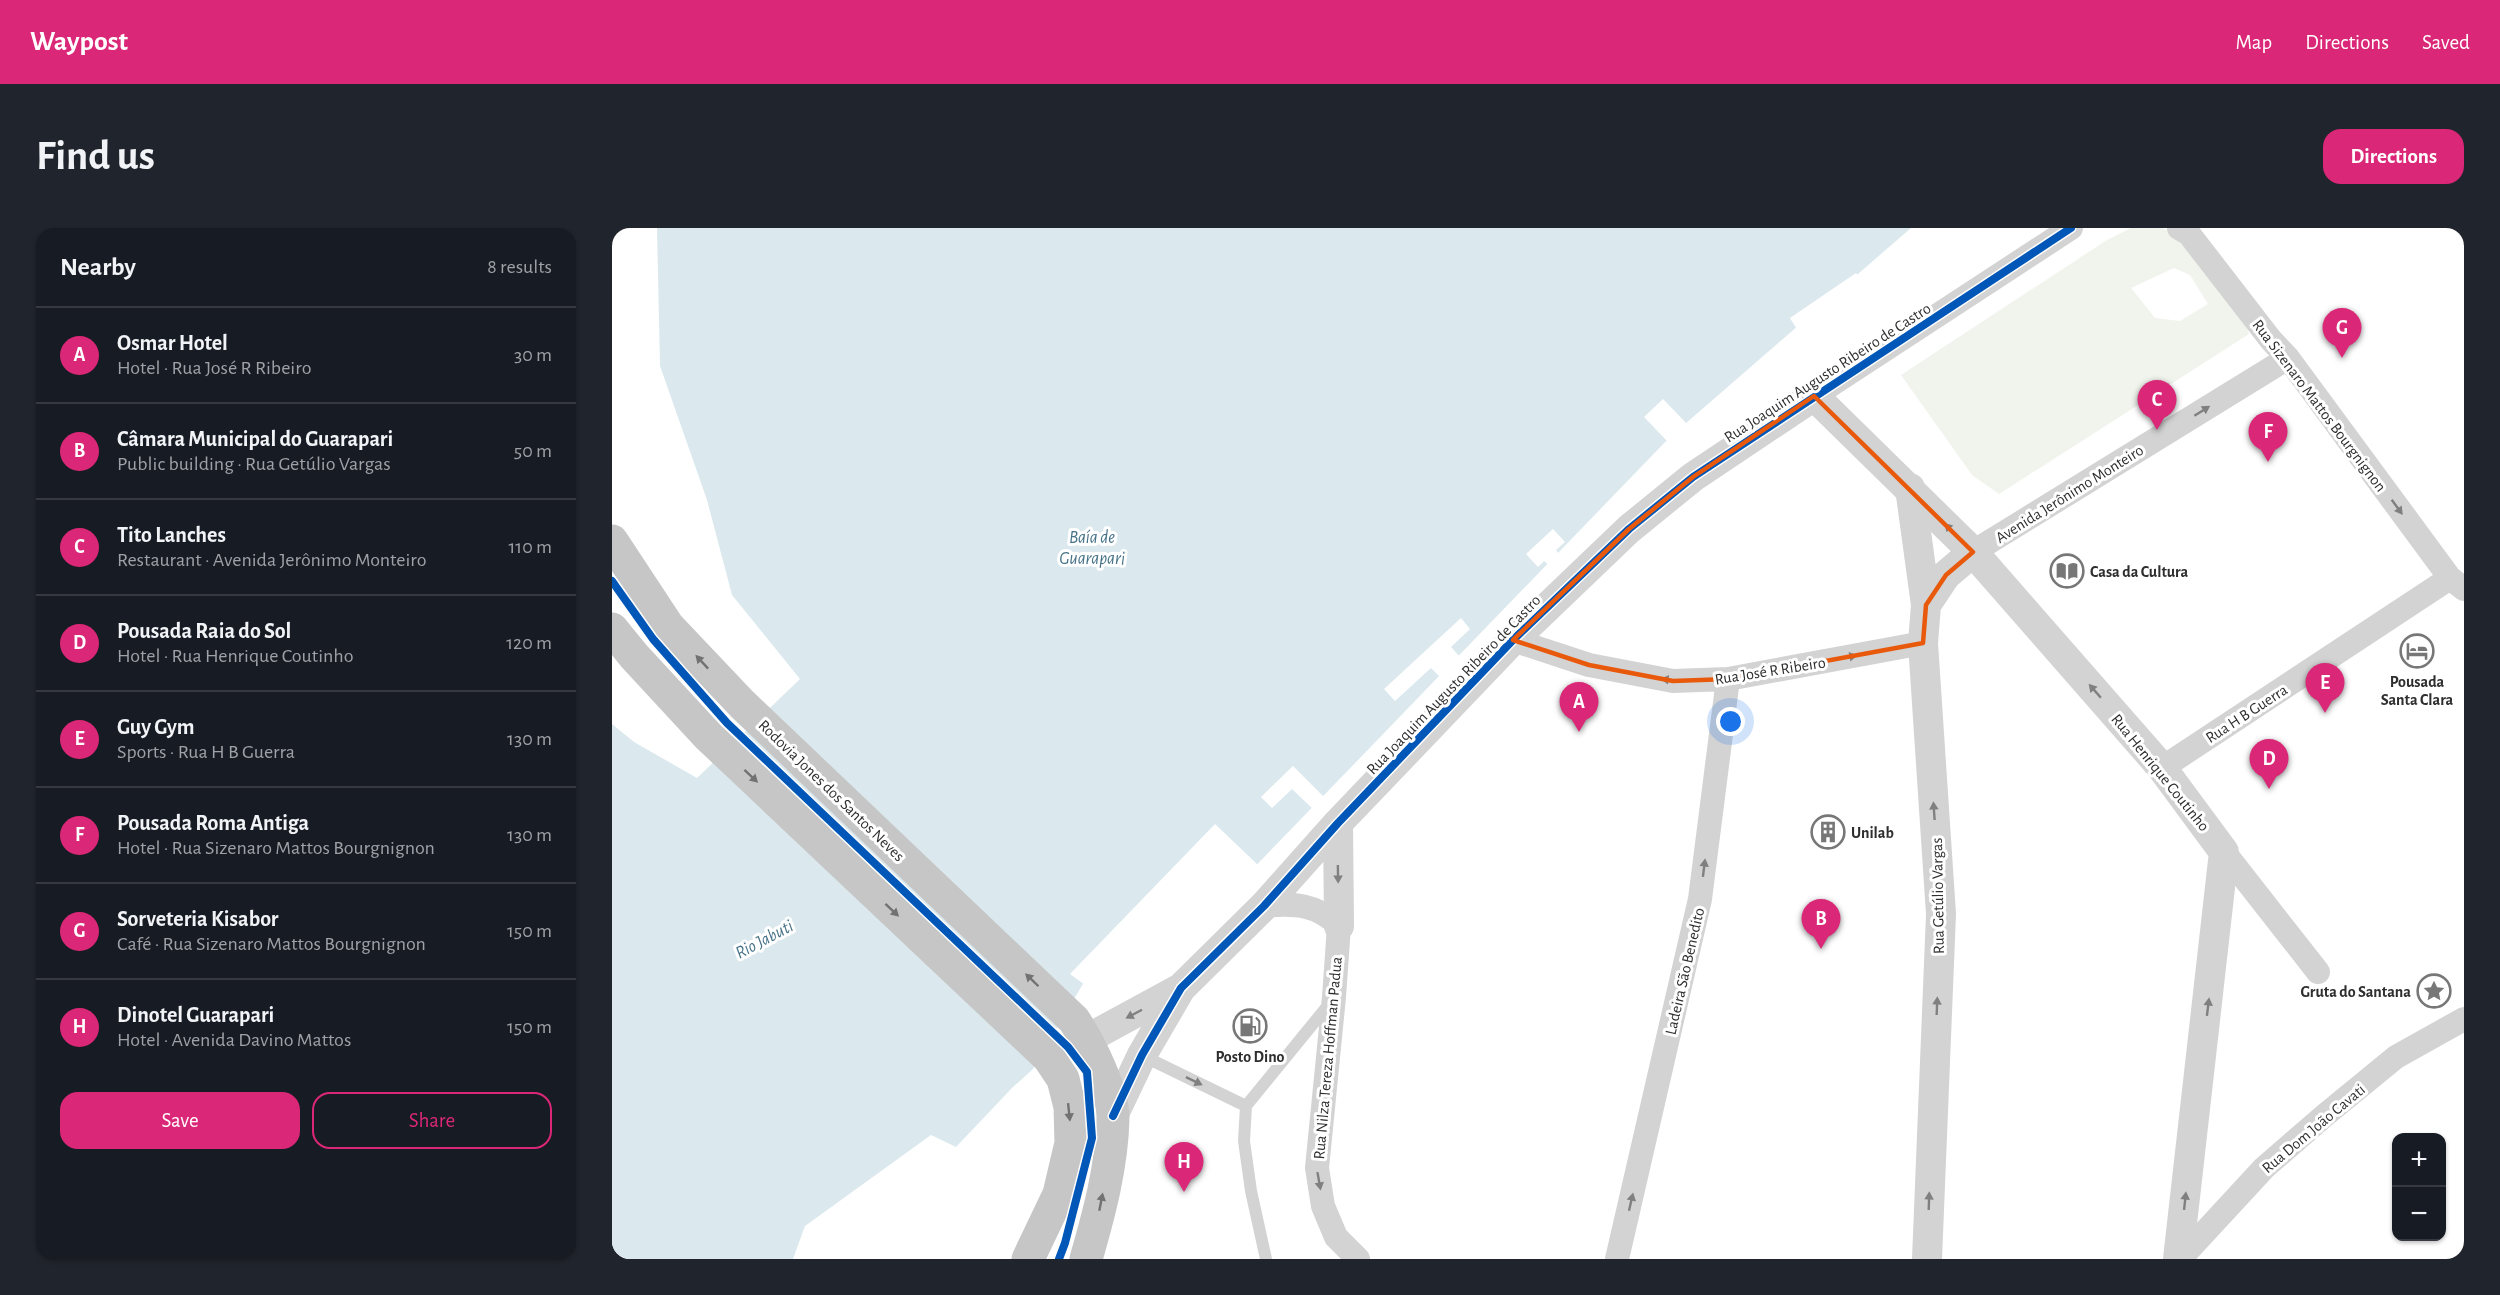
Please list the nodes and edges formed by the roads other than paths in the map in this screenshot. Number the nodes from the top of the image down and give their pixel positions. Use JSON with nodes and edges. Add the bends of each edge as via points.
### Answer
{"nodes":[{"id":1,"x":2071,"y":228,"type":"edge"},
{"id":2,"x":2184,"y":231,"type":"edge"},
{"id":3,"x":2288,"y":358,"type":"junction"},
{"id":4,"x":1814,"y":396,"type":"junction"},
{"id":5,"x":1910,"y":488,"type":"junction"},
{"id":6,"x":612,"y":541,"type":"edge"},
{"id":7,"x":1973,"y":552,"type":"junction"},
{"id":8,"x":2457,"y":583,"type":"edge"},
{"id":9,"x":1926,"y":605,"type":"junction"},
{"id":10,"x":612,"y":629,"type":"edge"},
{"id":11,"x":1513,"y":640,"type":"junction"},
{"id":12,"x":1923,"y":643,"type":"junction"},
{"id":13,"x":1728,"y":679,"type":"junction"},
{"id":14,"x":2162,"y":768,"type":"junction"},
{"id":15,"x":1338,"y":823,"type":"junction"},
{"id":16,"x":2224,"y":852,"type":"junction"},
{"id":17,"x":1264,"y":906,"type":"junction"},
{"id":18,"x":1339,"y":926,"type":"junction"},
{"id":19,"x":2318,"y":972,"type":"dead end"},
{"id":20,"x":1181,"y":988,"type":"junction"},
{"id":21,"x":1334,"y":998,"type":"junction"},
{"id":22,"x":2464,"y":1019,"type":"edge"},
{"id":23,"x":1081,"y":1030,"type":"junction"},
{"id":24,"x":1142,"y":1055,"type":"junction"},
{"id":25,"x":1246,"y":1106,"type":"junction"},
{"id":26,"x":1113,"y":1116,"type":"junction"},
{"id":27,"x":1028,"y":1259,"type":"edge"},
{"id":28,"x":1086,"y":1259,"type":"edge"},
{"id":29,"x":1266,"y":1259,"type":"edge"},
{"id":30,"x":1358,"y":1259,"type":"edge"},
{"id":31,"x":1617,"y":1259,"type":"edge"},
{"id":32,"x":1927,"y":1259,"type":"edge"},
{"id":33,"x":2179,"y":1259,"type":"edge"}],
"edges":[{"from":1,"to":4,"type":"street","name":"Rua Joaquim Augusto Ribeiro de Castro"},
{"from":2,"to":3,"type":"street","name":"Rua Sizenaro Mattos Bourgnignon"},
{"from":7,"to":3,"type":"street","name":"Avenida Jerônimo Monteiro","one_way":true},
{"from":3,"to":8,"type":"street","name":"Rua Sizenaro Mattos Bourgnignon","one_way":true},
{"from":4,"to":5,"type":"street","name":"Rua Henrique Coutinho"},
{"from":4,"to":11,"type":"street","name":"Rua Joaquim Augusto Ribeiro de Castro","via":[[1693,477],[1629,529]]},
{"from":7,"to":5,"type":"street","name":"Rua Henrique Coutinho","one_way":true},
{"from":5,"to":9,"type":"street"},
{"from":23,"to":6,"type":"main road","name":"Rodovia Jones dos Santos Neves","one_way":true,"via":[[742,704],[668,626]]},
{"from":7,"to":9,"type":"street","name":"Rua Getúlio Vargas","via":[[1946,575]]},
{"from":14,"to":7,"type":"street","name":"Rua Henrique Coutinho","one_way":true},
{"from":8,"to":14,"type":"street","name":"Rua H B Guerra"},
{"from":9,"to":12,"type":"street","name":"Rua Getúlio Vargas"},
{"from":10,"to":27,"type":"main road","one_way":true,"via":[[708,736],[1049,1058],[1063,1079],[1070,1107],[1071,1143],[1059,1194]]},
{"from":13,"to":11,"type":"street","name":"Rua José R Ribeiro","one_way":true,"via":[[1673,681],[1589,665]]},
{"from":11,"to":15,"type":"street","name":"Rua Joaquim Augusto Ribeiro de Castro"},
{"from":13,"to":12,"type":"street","name":"Rua José R Ribeiro","one_way":true},
{"from":32,"to":12,"type":"street","name":"Rua Getúlio Vargas","one_way":true,"via":[[1941,914]]},
{"from":31,"to":13,"type":"street","name":"Ladeira São Benedito","one_way":true,"via":[[1700,899]]},
{"from":14,"to":16,"type":"street","name":"Rua Henrique Coutinho"},
{"from":15,"to":17,"type":"street","name":"Rua Joaquim Augusto Ribeiro de Castro"},
{"from":15,"to":18,"type":"street","one_way":true},
{"from":16,"to":19,"type":"street"},
{"from":33,"to":16,"type":"street","one_way":true},
{"from":17,"to":18,"type":"street","via":[[1291,904],[1314,908]]},
{"from":17,"to":20,"type":"street","name":"Rua Joaquim Augusto Ribeiro de Castro"},
{"from":18,"to":21,"type":"street","name":"Rua Nilza Tereza Hoffman Padua"},
{"from":20,"to":23,"type":"street","name":"Rua Joaquim Augusto Ribeiro de Castro","one_way":true},
{"from":20,"to":24,"type":"street","name":"Rua Joaquim Augusto Ribeiro de Castro"},
{"from":21,"to":25,"type":"lane"},
{"from":21,"to":30,"type":"street","name":"Rua Nilza Tereza Hoffman Padua","one_way":true,"via":[[1317,1168],[1323,1206],[1336,1237]]},
{"from":22,"to":33,"type":"street","name":"Rua Dom João Cavati","via":[[2396,1057],[2324,1116],[2264,1168]]},
{"from":23,"to":26,"type":"main road","via":[[1100,1069]]},
{"from":24,"to":25,"type":"lane","one_way":true},
{"from":24,"to":26,"type":"street","name":"Rua Joaquim Augusto Ribeiro de Castro"},
{"from":25,"to":29,"type":"lane","via":[[1244,1141]]},
{"from":28,"to":26,"type":"main road","one_way":true,"via":[[1105,1181]]}]}
